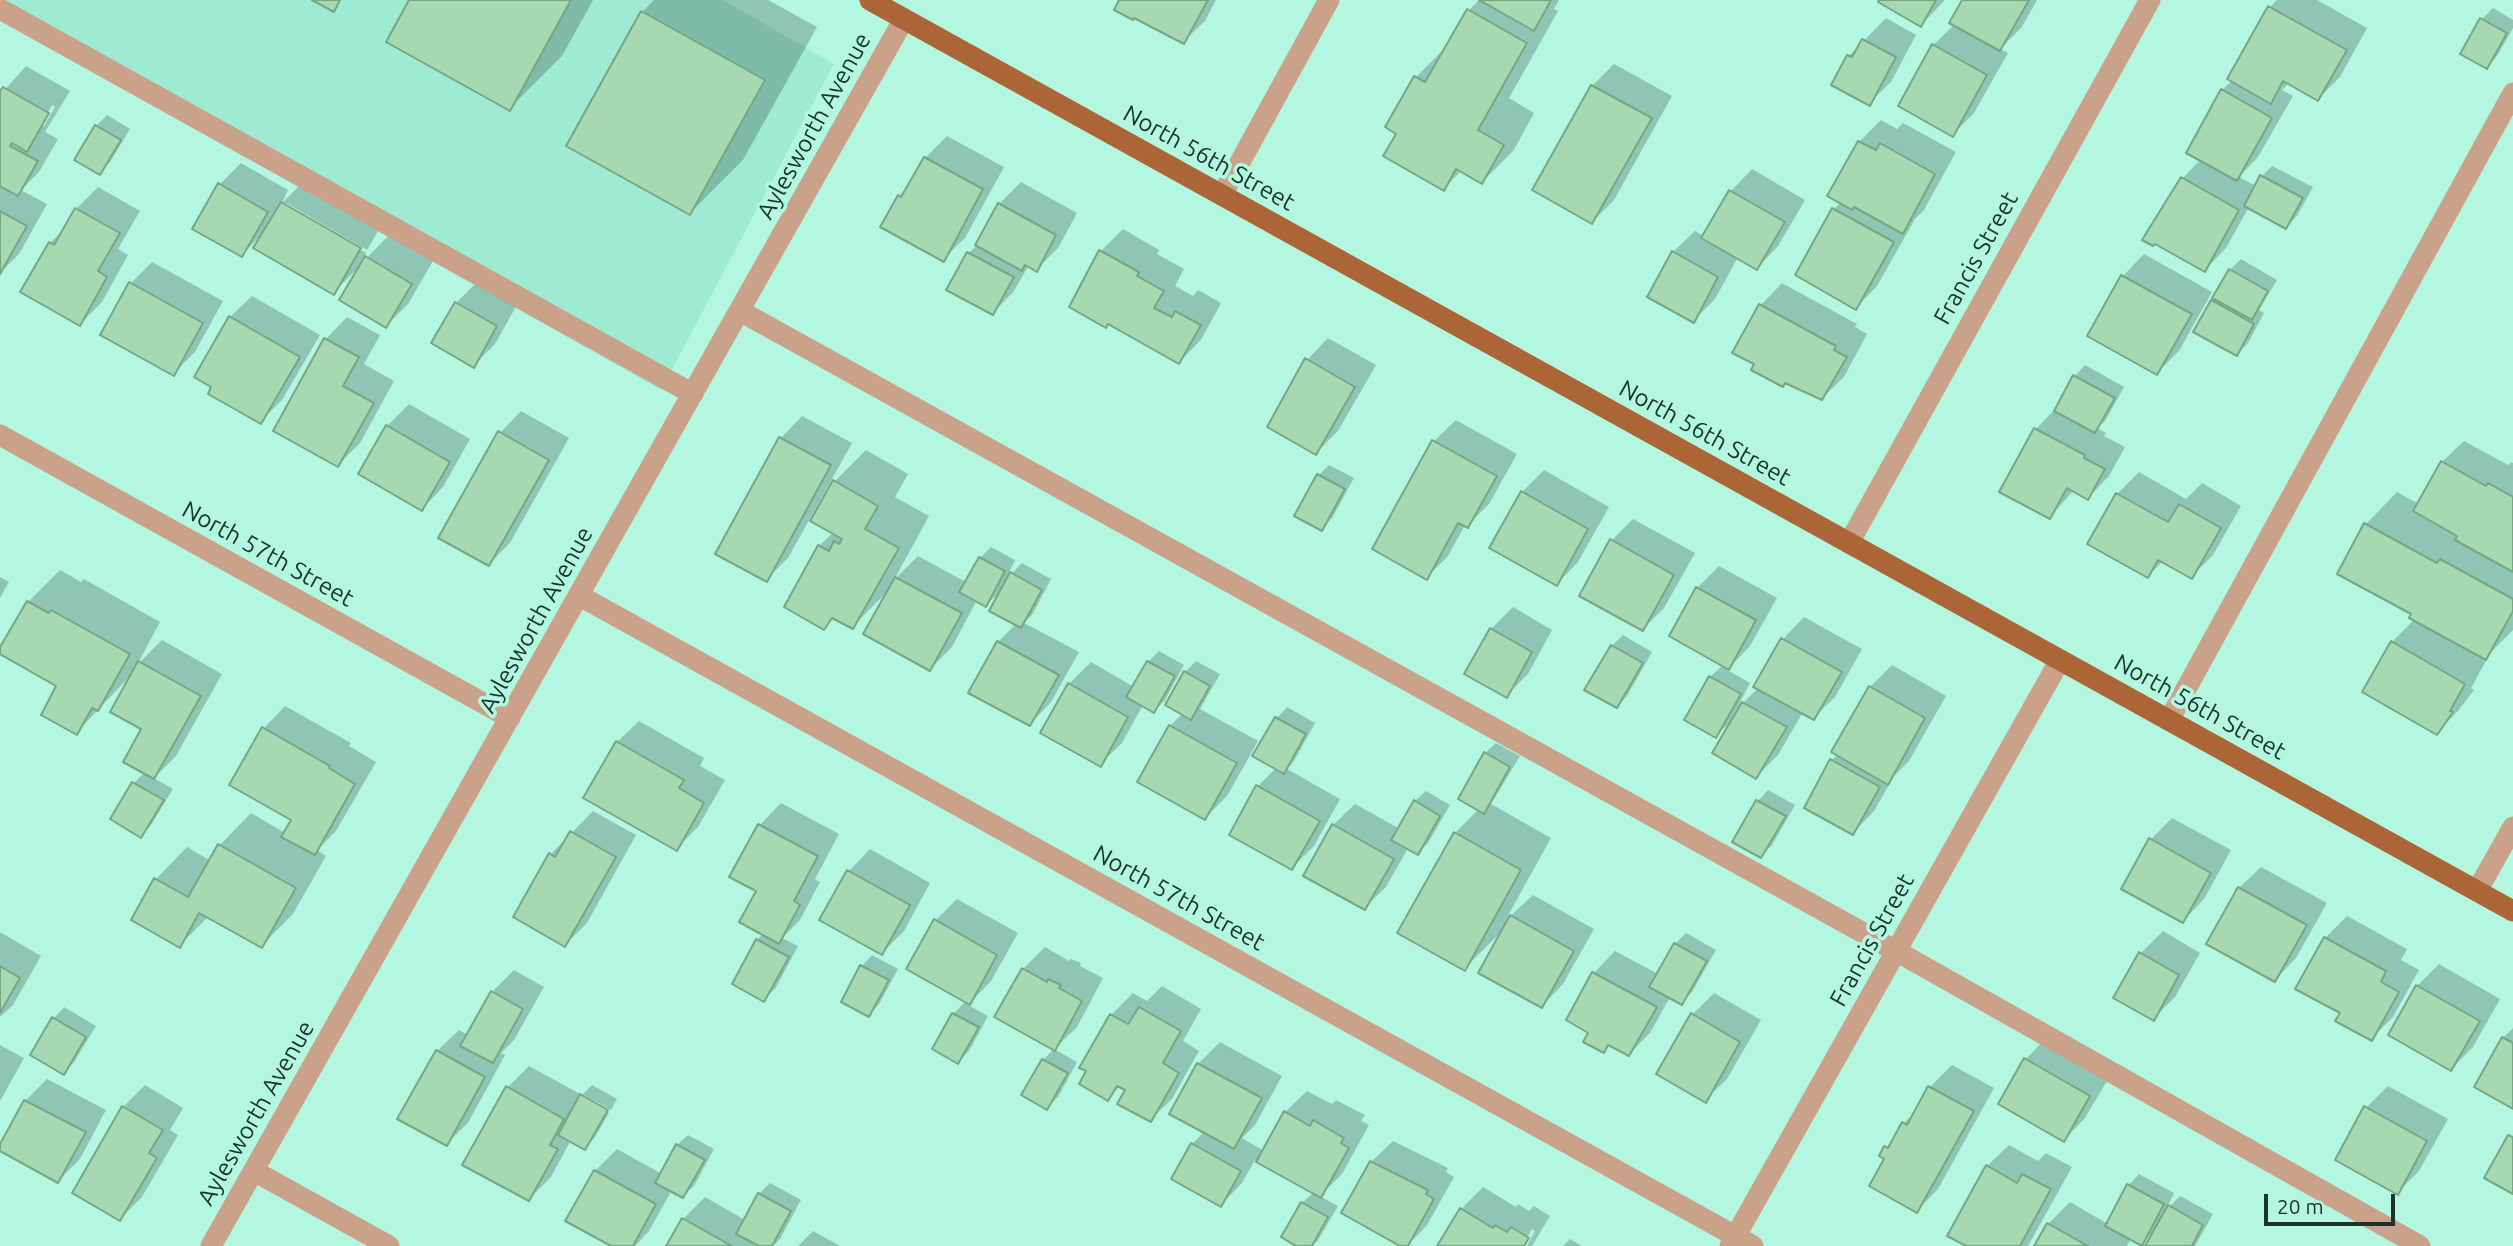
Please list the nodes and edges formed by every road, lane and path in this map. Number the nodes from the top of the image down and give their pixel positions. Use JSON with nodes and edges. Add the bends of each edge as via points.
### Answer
{"nodes":[{"id":1,"x":870,"y":0,"type":"edge"},
{"id":2,"x":1329,"y":0,"type":"edge"},
{"id":3,"x":2150,"y":0,"type":"edge"},
{"id":4,"x":0,"y":9,"type":"edge"},
{"id":5,"x":904,"y":19,"type":"junction"},
{"id":6,"x":2513,"y":93,"type":"edge"},
{"id":7,"x":1222,"y":195,"type":"junction"},
{"id":8,"x":740,"y":310,"type":"junction"},
{"id":9,"x":693,"y":394,"type":"junction"},
{"id":10,"x":0,"y":435,"type":"edge"},
{"id":11,"x":1849,"y":543,"type":"junction"},
{"id":12,"x":580,"y":596,"type":"junction"},
{"id":13,"x":2060,"y":660,"type":"junction"},
{"id":14,"x":510,"y":718,"type":"junction"},
{"id":15,"x":2169,"y":720,"type":"junction"},
{"id":16,"x":2513,"y":827,"type":"edge"},
{"id":17,"x":2477,"y":891,"type":"junction"},
{"id":18,"x":2513,"y":911,"type":"edge"},
{"id":19,"x":1896,"y":951,"type":"junction"},
{"id":20,"x":254,"y":1171,"type":"junction"},
{"id":21,"x":1739,"y":1243,"type":"edge"},
{"id":22,"x":211,"y":1246,"type":"edge"},
{"id":23,"x":390,"y":1246,"type":"edge"},
{"id":24,"x":2420,"y":1246,"type":"edge"}],
"edges":[{"from":1,"to":5,"type":"main road","name":"North 56th Street"},
{"from":2,"to":7,"type":"street"},
{"from":3,"to":11,"type":"street","name":"Francis Street"},
{"from":4,"to":9,"type":"street"},
{"from":5,"to":7,"type":"main road","name":"North 56th Street"},
{"from":5,"to":8,"type":"street","name":"Aylesworth Avenue"},
{"from":6,"to":15,"type":"street"},
{"from":7,"to":11,"type":"main road","name":"North 56th Street"},
{"from":8,"to":9,"type":"street","name":"Aylesworth Avenue"},
{"from":8,"to":19,"type":"street"},
{"from":9,"to":12,"type":"street","name":"Aylesworth Avenue"},
{"from":10,"to":14,"type":"street","name":"North 57th Street"},
{"from":11,"to":13,"type":"main road","name":"North 56th Street"},
{"from":12,"to":14,"type":"street","name":"Aylesworth Avenue"},
{"from":12,"to":21,"type":"street","name":"North 57th Street"},
{"from":13,"to":15,"type":"main road","name":"North 56th Street"},
{"from":13,"to":19,"type":"street","name":"Francis Street"},
{"from":14,"to":20,"type":"street","name":"Aylesworth Avenue"},
{"from":15,"to":17,"type":"main road","name":"North 56th Street"},
{"from":16,"to":17,"type":"street"},
{"from":17,"to":18,"type":"main road","name":"North 56th Street"},
{"from":19,"to":21,"type":"street","name":"Francis Street"},
{"from":19,"to":24,"type":"street"},
{"from":20,"to":22,"type":"street","name":"Aylesworth Avenue"},
{"from":20,"to":23,"type":"street"}]}
